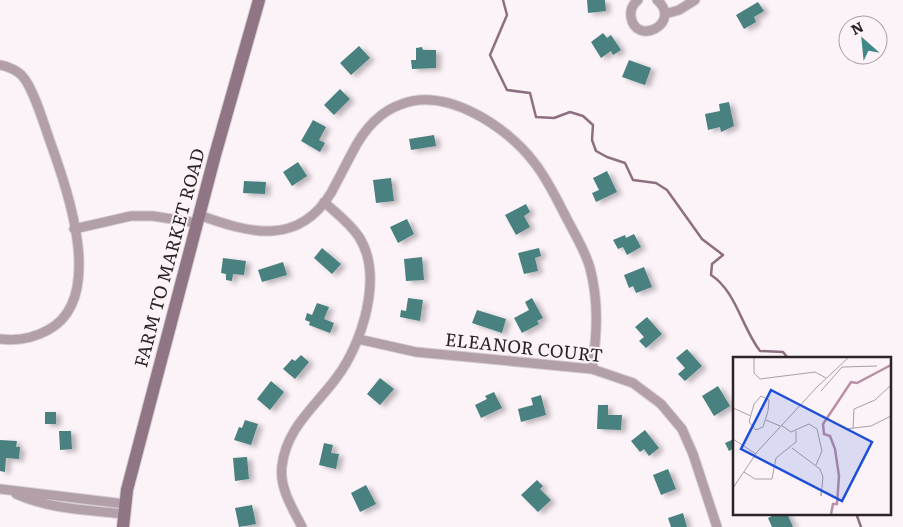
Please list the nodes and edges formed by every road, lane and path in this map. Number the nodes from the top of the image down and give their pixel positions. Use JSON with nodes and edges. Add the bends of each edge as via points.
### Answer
{"nodes":[{"id":1,"x":259,"y":0,"type":"edge"},
{"id":2,"x":638,"y":0,"type":"edge"},
{"id":3,"x":657,"y":0,"type":"edge"},
{"id":4,"x":695,"y":0,"type":"edge"},
{"id":5,"x":665,"y":14,"type":"junction"},
{"id":6,"x":0,"y":65,"type":"edge"},
{"id":7,"x":324,"y":202,"type":"junction"},
{"id":8,"x":198,"y":219,"type":"junction"},
{"id":9,"x":74,"y":228,"type":"junction"},
{"id":10,"x":0,"y":339,"type":"edge"},
{"id":11,"x":358,"y":339,"type":"junction"},
{"id":12,"x":592,"y":369,"type":"junction"},
{"id":13,"x":0,"y":489,"type":"edge"},
{"id":14,"x":124,"y":515,"type":"edge"},
{"id":15,"x":302,"y":527,"type":"edge"},
{"id":16,"x":717,"y":527,"type":"edge"}],
"edges":[{"from":1,"to":8,"type":"street","name":"FARM TO MARKET ROAD"},
{"from":2,"to":5,"type":"street","via":[[632,7],[631,18],[641,30],[657,28]]},
{"from":3,"to":5,"type":"street"},
{"from":4,"to":5,"type":"street"},
{"from":6,"to":9,"type":"street","via":[[23,77],[34,98],[67,192]]},
{"from":7,"to":8,"type":"street","via":[[314,214],[294,227],[269,232]]},
{"from":7,"to":11,"type":"street","via":[[352,228],[366,254],[369,297]]},
{"from":7,"to":12,"type":"street","via":[[361,135],[377,118],[396,106],[430,100],[458,106],[487,120],[515,141],[534,162],[586,257],[597,314]]},
{"from":8,"to":9,"type":"street","via":[[131,216]]},
{"from":8,"to":14,"type":"street","name":"FARM TO MARKET ROAD","via":[[127,490]]},
{"from":9,"to":10,"type":"street","via":[[79,264],[78,290],[72,307],[59,324],[41,334],[20,340]]},
{"from":11,"to":12,"type":"street","name":"ELEANOR COURT","via":[[416,352]]},
{"from":11,"to":15,"type":"street","via":[[337,378],[298,423],[285,450],[281,468],[284,486]]},
{"from":12,"to":16,"type":"street","name":"ELEANOR COURT","via":[[645,390],[671,414],[688,441]]},
{"from":13,"to":14,"type":"street"}]}
